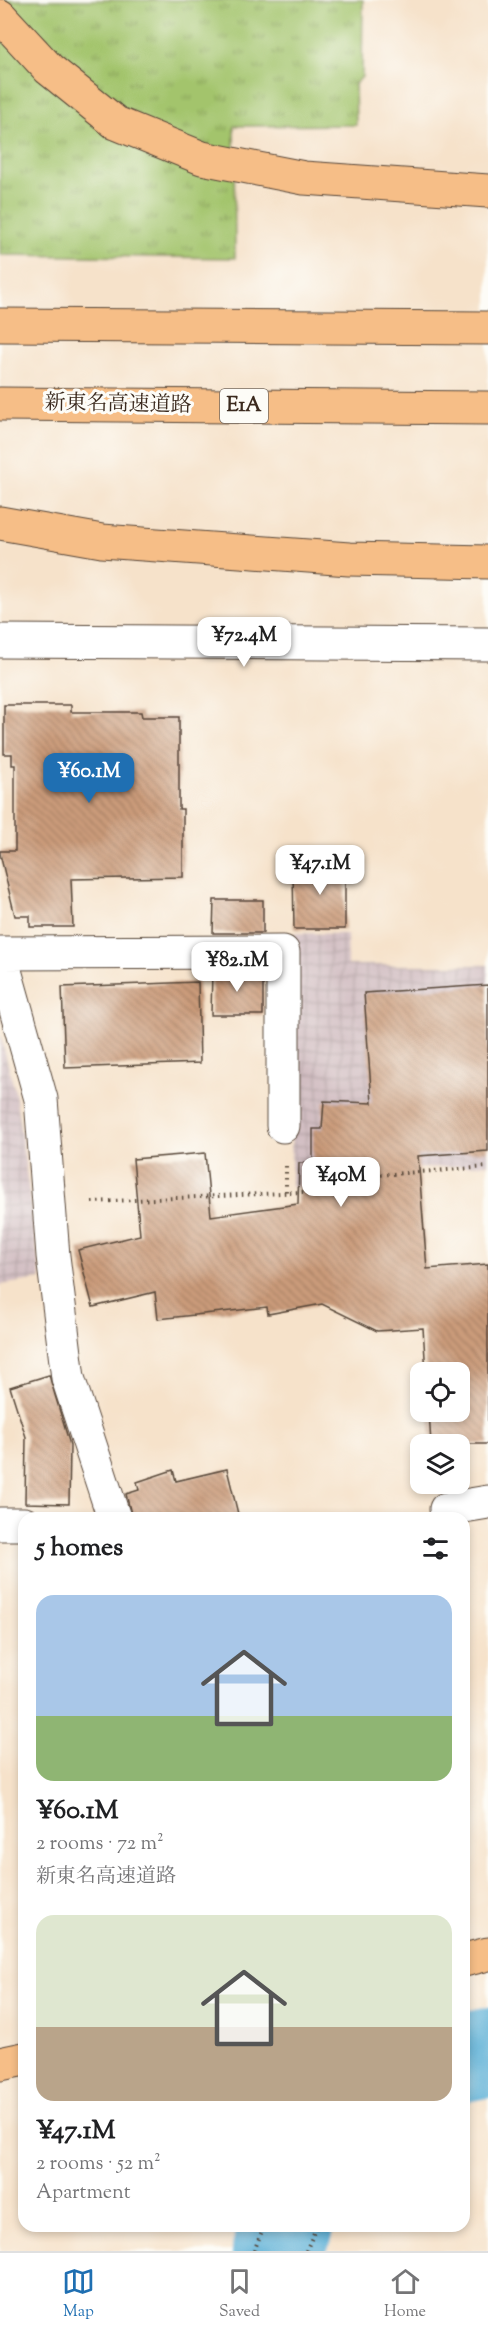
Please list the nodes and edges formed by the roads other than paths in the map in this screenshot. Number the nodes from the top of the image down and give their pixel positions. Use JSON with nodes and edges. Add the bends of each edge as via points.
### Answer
{"nodes":[{"id":1,"x":0,"y":16,"type":"edge"},
{"id":2,"x":488,"y":191,"type":"edge"},
{"id":3,"x":0,"y":325,"type":"edge"},
{"id":4,"x":488,"y":328,"type":"edge"},
{"id":5,"x":0,"y":404,"type":"edge"},
{"id":6,"x":488,"y":408,"type":"edge"},
{"id":7,"x":0,"y":523,"type":"edge"},
{"id":8,"x":488,"y":562,"type":"edge"},
{"id":9,"x":0,"y":641,"type":"edge"},
{"id":10,"x":488,"y":644,"type":"edge"},
{"id":11,"x":0,"y":953,"type":"edge"},
{"id":12,"x":283,"y":1126,"type":"dead end"},
{"id":13,"x":488,"y":1502,"type":"edge"},
{"id":14,"x":446,"y":1509,"type":"dead end"},
{"id":15,"x":112,"y":1512,"type":"edge"},
{"id":16,"x":0,"y":1524,"type":"edge"},
{"id":17,"x":18,"y":1524,"type":"edge"},
{"id":18,"x":488,"y":1954,"type":"edge"},
{"id":19,"x":470,"y":1958,"type":"edge"},
{"id":20,"x":18,"y":2060,"type":"edge"},
{"id":21,"x":0,"y":2064,"type":"edge"}],
"edges":[{"from":1,"to":2,"type":"main road","via":[[49,69],[116,123],[202,158],[304,178]]},
{"from":3,"to":4,"type":"main road"},
{"from":5,"to":6,"type":"main road","name":"新東名高速道路","number":"E1A"},
{"from":7,"to":8,"type":"main road","via":[[102,542],[349,559]]},
{"from":9,"to":10,"type":"street"},
{"from":11,"to":12,"type":"street","via":[[283,952]]},
{"from":11,"to":15,"type":"street","via":[[41,1099],[68,1378]]},
{"from":13,"to":14,"type":"street"},
{"from":16,"to":17,"type":"street"},
{"from":18,"to":19,"type":"main road"},
{"from":20,"to":21,"type":"main road"}]}
